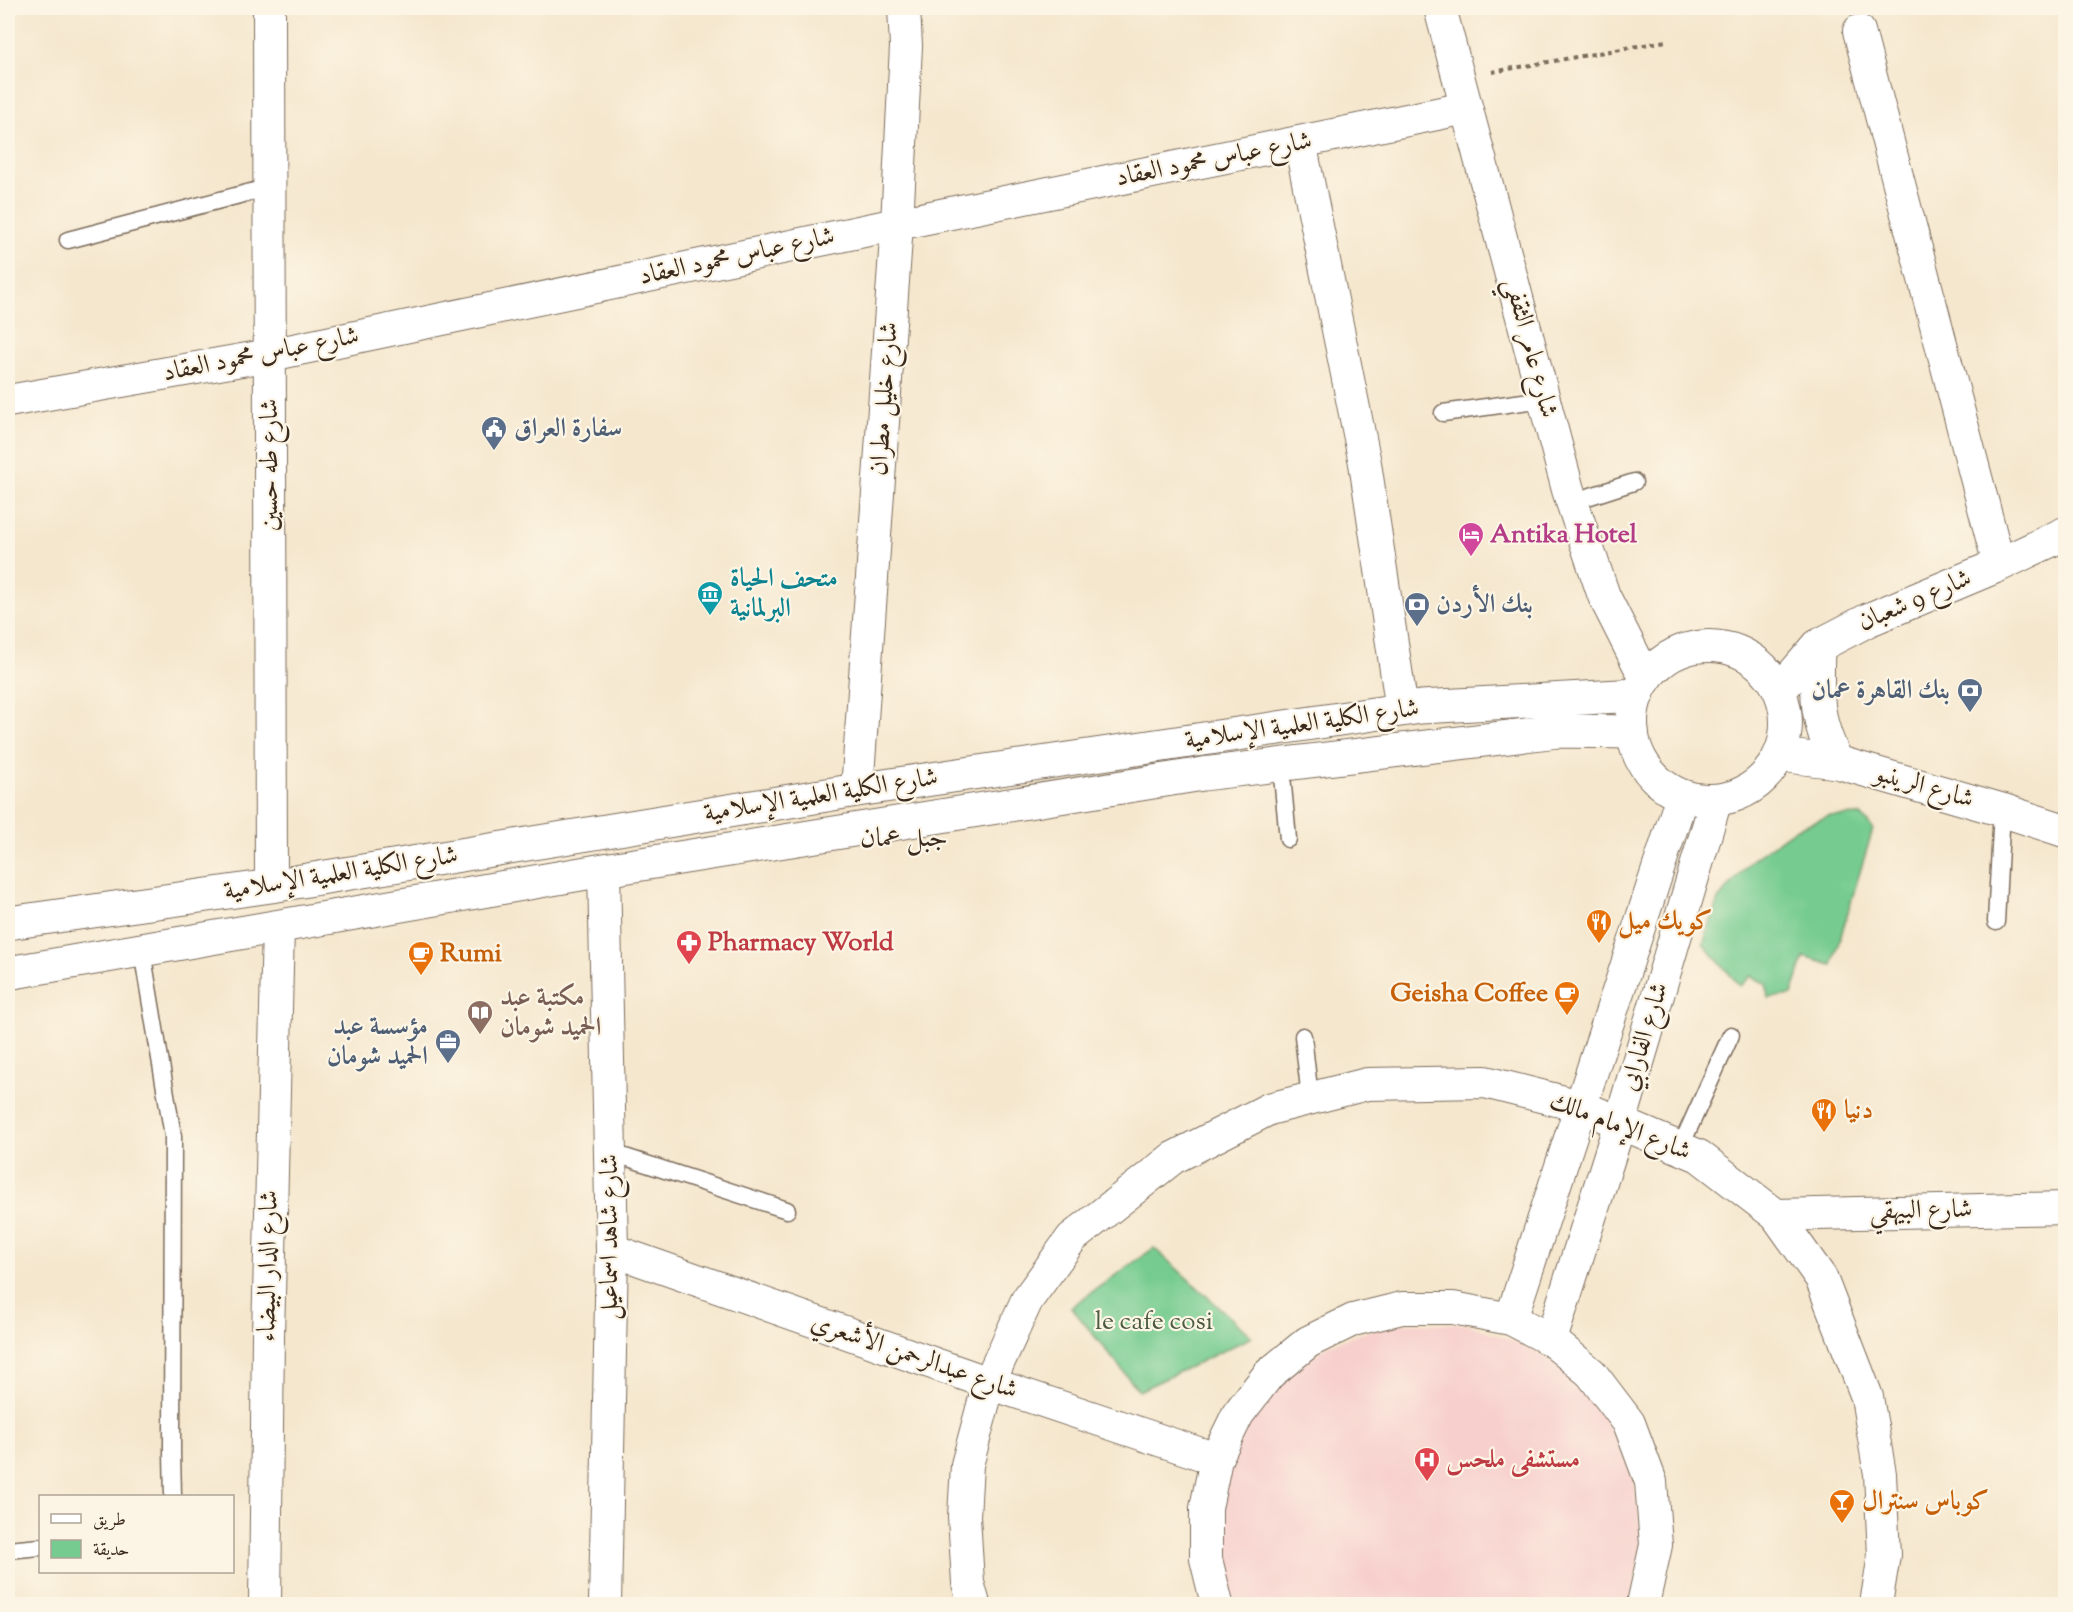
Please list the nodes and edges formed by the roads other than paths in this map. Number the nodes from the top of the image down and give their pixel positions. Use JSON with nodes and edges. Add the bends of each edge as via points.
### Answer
{"nodes":[{"id":1,"x":269,"y":8,"type":"edge"},
{"id":2,"x":904,"y":8,"type":"edge"},
{"id":3,"x":1440,"y":8,"type":"edge"},
{"id":4,"x":1859,"y":31,"type":"dead end"},
{"id":5,"x":1466,"y":108,"type":"junction"},
{"id":6,"x":1300,"y":142,"type":"junction"},
{"id":7,"x":270,"y":187,"type":"junction"},
{"id":8,"x":897,"y":224,"type":"junction"},
{"id":9,"x":68,"y":240,"type":"dead end"},
{"id":10,"x":270,"y":355,"type":"junction"},
{"id":11,"x":1544,"y":399,"type":"junction"},
{"id":12,"x":8,"y":401,"type":"edge"},
{"id":13,"x":1443,"y":413,"type":"dead end"},
{"id":14,"x":1634,"y":482,"type":"dead end"},
{"id":15,"x":1572,"y":502,"type":"junction"},
{"id":16,"x":2066,"y":533,"type":"edge"},
{"id":17,"x":1999,"y":565,"type":"junction"},
{"id":18,"x":1818,"y":646,"type":"junction"},
{"id":19,"x":1642,"y":687,"type":"junction"},
{"id":20,"x":1780,"y":690,"type":"junction"},
{"id":21,"x":1402,"y":710,"type":"junction"},
{"id":22,"x":1632,"y":732,"type":"junction"},
{"id":23,"x":1780,"y":754,"type":"junction"},
{"id":24,"x":1837,"y":762,"type":"junction"},
{"id":25,"x":1281,"y":765,"type":"junction"},
{"id":26,"x":856,"y":790,"type":"junction"},
{"id":27,"x":1682,"y":795,"type":"junction"},
{"id":28,"x":1715,"y":803,"type":"junction"},
{"id":29,"x":2002,"y":810,"type":"junction"},
{"id":30,"x":2066,"y":831,"type":"edge"},
{"id":31,"x":1288,"y":839,"type":"dead end"},
{"id":32,"x":604,"y":870,"type":"junction"},
{"id":33,"x":270,"y":886,"type":"junction"},
{"id":34,"x":1996,"y":922,"type":"dead end"},
{"id":35,"x":8,"y":923,"type":"edge"},
{"id":36,"x":278,"y":927,"type":"junction"},
{"id":37,"x":142,"y":951,"type":"junction"},
{"id":38,"x":8,"y":973,"type":"edge"},
{"id":39,"x":1731,"y":1035,"type":"dead end"},
{"id":40,"x":1303,"y":1036,"type":"dead end"},
{"id":41,"x":1310,"y":1098,"type":"junction"},
{"id":42,"x":1580,"y":1106,"type":"junction"},
{"id":43,"x":1620,"y":1123,"type":"junction"},
{"id":44,"x":1680,"y":1148,"type":"junction"},
{"id":45,"x":610,"y":1152,"type":"junction"},
{"id":46,"x":2066,"y":1208,"type":"edge"},
{"id":47,"x":787,"y":1210,"type":"dead end"},
{"id":48,"x":1776,"y":1215,"type":"junction"},
{"id":49,"x":612,"y":1250,"type":"junction"},
{"id":50,"x":1511,"y":1319,"type":"junction"},
{"id":51,"x":1551,"y":1340,"type":"junction"},
{"id":52,"x":989,"y":1383,"type":"junction"},
{"id":53,"x":1216,"y":1459,"type":"junction"},
{"id":54,"x":173,"y":1495,"type":"edge"},
{"id":55,"x":39,"y":1547,"type":"edge"},
{"id":56,"x":8,"y":1550,"type":"edge"},
{"id":57,"x":265,"y":1605,"type":"edge"},
{"id":58,"x":605,"y":1605,"type":"edge"},
{"id":59,"x":974,"y":1605,"type":"edge"},
{"id":60,"x":1217,"y":1605,"type":"edge"},
{"id":61,"x":1643,"y":1605,"type":"edge"},
{"id":62,"x":1876,"y":1605,"type":"edge"}],
"edges":[{"from":1,"to":7,"type":"street","name":"شارع طه حسين"},
{"from":2,"to":8,"type":"street","name":"شارع خليل مطران","via":[[906,46]]},
{"from":3,"to":5,"type":"street","name":"شارع عامر الثقفي"},
{"from":4,"to":17,"type":"street"},
{"from":5,"to":6,"type":"street","name":"شارع عباس محمود العقاد"},
{"from":5,"to":11,"type":"street","name":"شارع عامر الثقفي"},
{"from":6,"to":8,"type":"street","name":"شارع عباس محمود العقاد"},
{"from":6,"to":21,"type":"street","via":[[1365,463]]},
{"from":7,"to":9,"type":"lane"},
{"from":7,"to":10,"type":"street","name":"شارع طه حسين"},
{"from":8,"to":10,"type":"street","name":"شارع عباس محمود العقاد"},
{"from":8,"to":26,"type":"street","name":"شارع خليل مطران"},
{"from":10,"to":12,"type":"street","name":"شارع عباس محمود العقاد"},
{"from":10,"to":33,"type":"street","name":"شارع طه حسين"},
{"from":11,"to":13,"type":"lane"},
{"from":11,"to":15,"type":"street","name":"شارع عامر الثقفي"},
{"from":14,"to":15,"type":"lane"},
{"from":15,"to":19,"type":"street","name":"شارع عامر الثقفي","via":[[1604,597]]},
{"from":16,"to":17,"type":"main road","name":"شارع 9 شعبان"},
{"from":17,"to":18,"type":"main road","name":"شارع 9 شعبان","via":[[1868,620]]},
{"from":18,"to":20,"type":"main road","name":"شارع 9 شعبان"},
{"from":18,"to":24,"type":"main road","via":[[1817,701],[1825,740]]},
{"from":19,"to":20,"type":"street","via":[[1662,662],[1682,651],[1704,646],[1727,648],[1749,656]]},
{"from":19,"to":21,"type":"main road","name":"شارع الكلية العلمية الإسلامية"},
{"from":19,"to":22,"type":"street","via":[[1632,713]]},
{"from":20,"to":23,"type":"street","via":[[1786,734]]},
{"from":21,"to":26,"type":"main road","name":"شارع الكلية العلمية الإسلامية"},
{"from":22,"to":25,"type":"main road","name":"شارع الكلية العلمية الإسلامية","via":[[1558,731]]},
{"from":22,"to":27,"type":"street","via":[[1646,768]]},
{"from":23,"to":24,"type":"main road","name":"شارع الرينبو"},
{"from":23,"to":28,"type":"street","via":[[1767,774],[1750,789]]},
{"from":24,"to":29,"type":"main road","name":"شارع الرينبو"},
{"from":25,"to":31,"type":"lane"},
{"from":25,"to":32,"type":"main road","name":"شارع الكلية العلمية الإسلامية","via":[[1203,774]]},
{"from":26,"to":33,"type":"main road","name":"شارع الكلية العلمية الإسلامية"},
{"from":27,"to":28,"type":"street"},
{"from":27,"to":42,"type":"street","name":"شارع الفارابي"},
{"from":28,"to":43,"type":"street","name":"شارع الفارابي"},
{"from":29,"to":30,"type":"main road","name":"شارع الرينبو"},
{"from":29,"to":34,"type":"lane"},
{"from":32,"to":36,"type":"main road","name":"شارع الكلية العلمية الإسلامية"},
{"from":32,"to":45,"type":"street","name":"شارع شاهد اسماعيل"},
{"from":33,"to":35,"type":"main road","name":"شارع الكلية العلمية الإسلامية"},
{"from":36,"to":37,"type":"main road","name":"شارع الكلية العلمية الإسلامية"},
{"from":36,"to":57,"type":"street","name":"شارع الدار البيضاء"},
{"from":37,"to":38,"type":"main road","name":"شارع الكلية العلمية الإسلامية"},
{"from":37,"to":54,"type":"lane","via":[[173,1136]]},
{"from":39,"to":44,"type":"lane"},
{"from":40,"to":41,"type":"lane"},
{"from":41,"to":42,"type":"street","name":"شارع الإمام مالك","via":[[1367,1084],[1485,1082]]},
{"from":41,"to":52,"type":"street","name":"شارع الإمام مالك","via":[[1269,1109],[1173,1158],[1072,1239],[1027,1300]]},
{"from":42,"to":43,"type":"street","name":"شارع الإمام مالك"},
{"from":42,"to":50,"type":"street","name":"شارع الفارابي"},
{"from":43,"to":44,"type":"street","name":"شارع الإمام مالك"},
{"from":43,"to":51,"type":"street","name":"شارع الفارابي"},
{"from":44,"to":48,"type":"street","name":"شارع الإمام مالك","via":[[1699,1156]]},
{"from":45,"to":47,"type":"lane"},
{"from":45,"to":49,"type":"street","name":"شارع شاهد اسماعيل"},
{"from":46,"to":48,"type":"street","name":"شارع البيهقي"},
{"from":48,"to":62,"type":"street","name":"شارع الإمام مالك","via":[[1821,1278],[1867,1397],[1880,1474],[1884,1555]]},
{"from":49,"to":52,"type":"street","name":"شارع عبدالرحمن الأشعري"},
{"from":49,"to":58,"type":"street","name":"شارع شاهد اسماعيل"},
{"from":50,"to":51,"type":"street"},
{"from":50,"to":53,"type":"street","via":[[1453,1308],[1402,1308],[1353,1320],[1308,1342],[1269,1374],[1238,1414]]},
{"from":51,"to":61,"type":"street","via":[[1591,1373],[1629,1423],[1651,1482],[1656,1545]]},
{"from":52,"to":53,"type":"street","name":"شارع عبدالرحمن الأشعري"},
{"from":52,"to":59,"type":"street","name":"شارع الإمام مالك","via":[[967,1465],[964,1516],[968,1583]]},
{"from":53,"to":60,"type":"street","via":[[1206,1508],[1206,1559]]},
{"from":55,"to":56,"type":"lane"}]}
